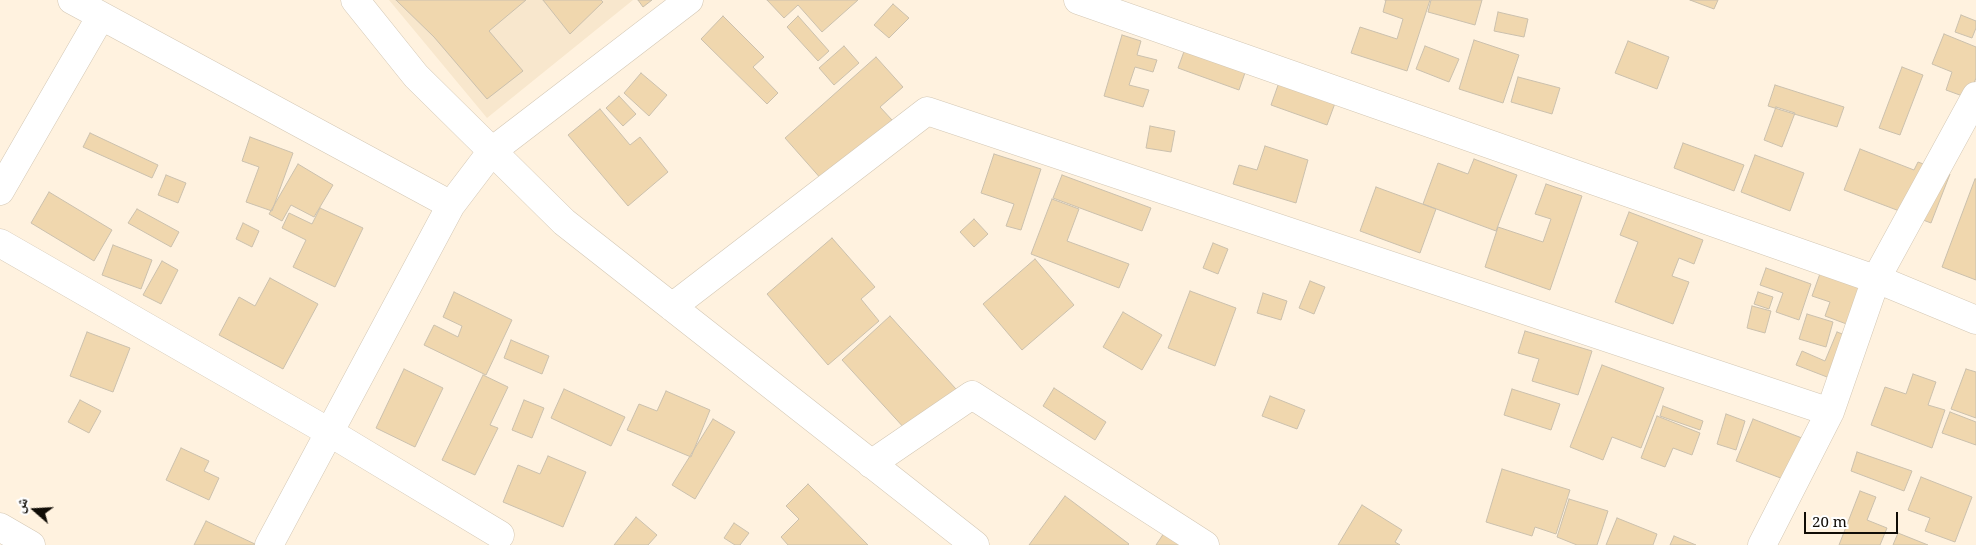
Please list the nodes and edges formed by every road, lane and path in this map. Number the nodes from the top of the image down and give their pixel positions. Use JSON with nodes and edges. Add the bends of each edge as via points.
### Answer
{"nodes":[{"id":1,"x":72,"y":0,"type":"edge"},
{"id":2,"x":355,"y":0,"type":"edge"},
{"id":3,"x":689,"y":0,"type":"edge"},
{"id":4,"x":1078,"y":0,"type":"edge"},
{"id":5,"x":101,"y":16,"type":"junction"},
{"id":6,"x":1976,"y":96,"type":"edge"},
{"id":7,"x":492,"y":151,"type":"junction"},
{"id":8,"x":0,"y":191,"type":"edge"},
{"id":9,"x":451,"y":205,"type":"junction"},
{"id":10,"x":0,"y":243,"type":"edge"},
{"id":11,"x":1876,"y":279,"type":"junction"},
{"id":12,"x":672,"y":307,"type":"junction"},
{"id":13,"x":1976,"y":320,"type":"edge"},
{"id":14,"x":1830,"y":412,"type":"junction"},
{"id":15,"x":329,"y":432,"type":"junction"},
{"id":16,"x":871,"y":464,"type":"junction"},
{"id":17,"x":0,"y":527,"type":"edge"},
{"id":18,"x":500,"y":535,"type":"dead end"},
{"id":19,"x":31,"y":545,"type":"edge"},
{"id":20,"x":269,"y":545,"type":"edge"},
{"id":21,"x":975,"y":545,"type":"edge"},
{"id":22,"x":1205,"y":545,"type":"edge"},
{"id":23,"x":1762,"y":545,"type":"edge"}],
"edges":[{"from":1,"to":5,"type":"street"},
{"from":2,"to":7,"type":"street","via":[[416,76]]},
{"from":3,"to":7,"type":"street"},
{"from":4,"to":11,"type":"street"},
{"from":5,"to":8,"type":"street"},
{"from":5,"to":9,"type":"street"},
{"from":6,"to":11,"type":"street"},
{"from":7,"to":9,"type":"street"},
{"from":7,"to":12,"type":"street","via":[[564,222]]},
{"from":9,"to":15,"type":"street"},
{"from":10,"to":15,"type":"street"},
{"from":11,"to":13,"type":"street"},
{"from":11,"to":14,"type":"street"},
{"from":12,"to":14,"type":"street","via":[[927,111]]},
{"from":12,"to":16,"type":"street"},
{"from":14,"to":23,"type":"street"},
{"from":15,"to":18,"type":"street"},
{"from":15,"to":20,"type":"street"},
{"from":16,"to":21,"type":"street"},
{"from":16,"to":22,"type":"street","via":[[972,395]]},
{"from":17,"to":19,"type":"street"}]}
